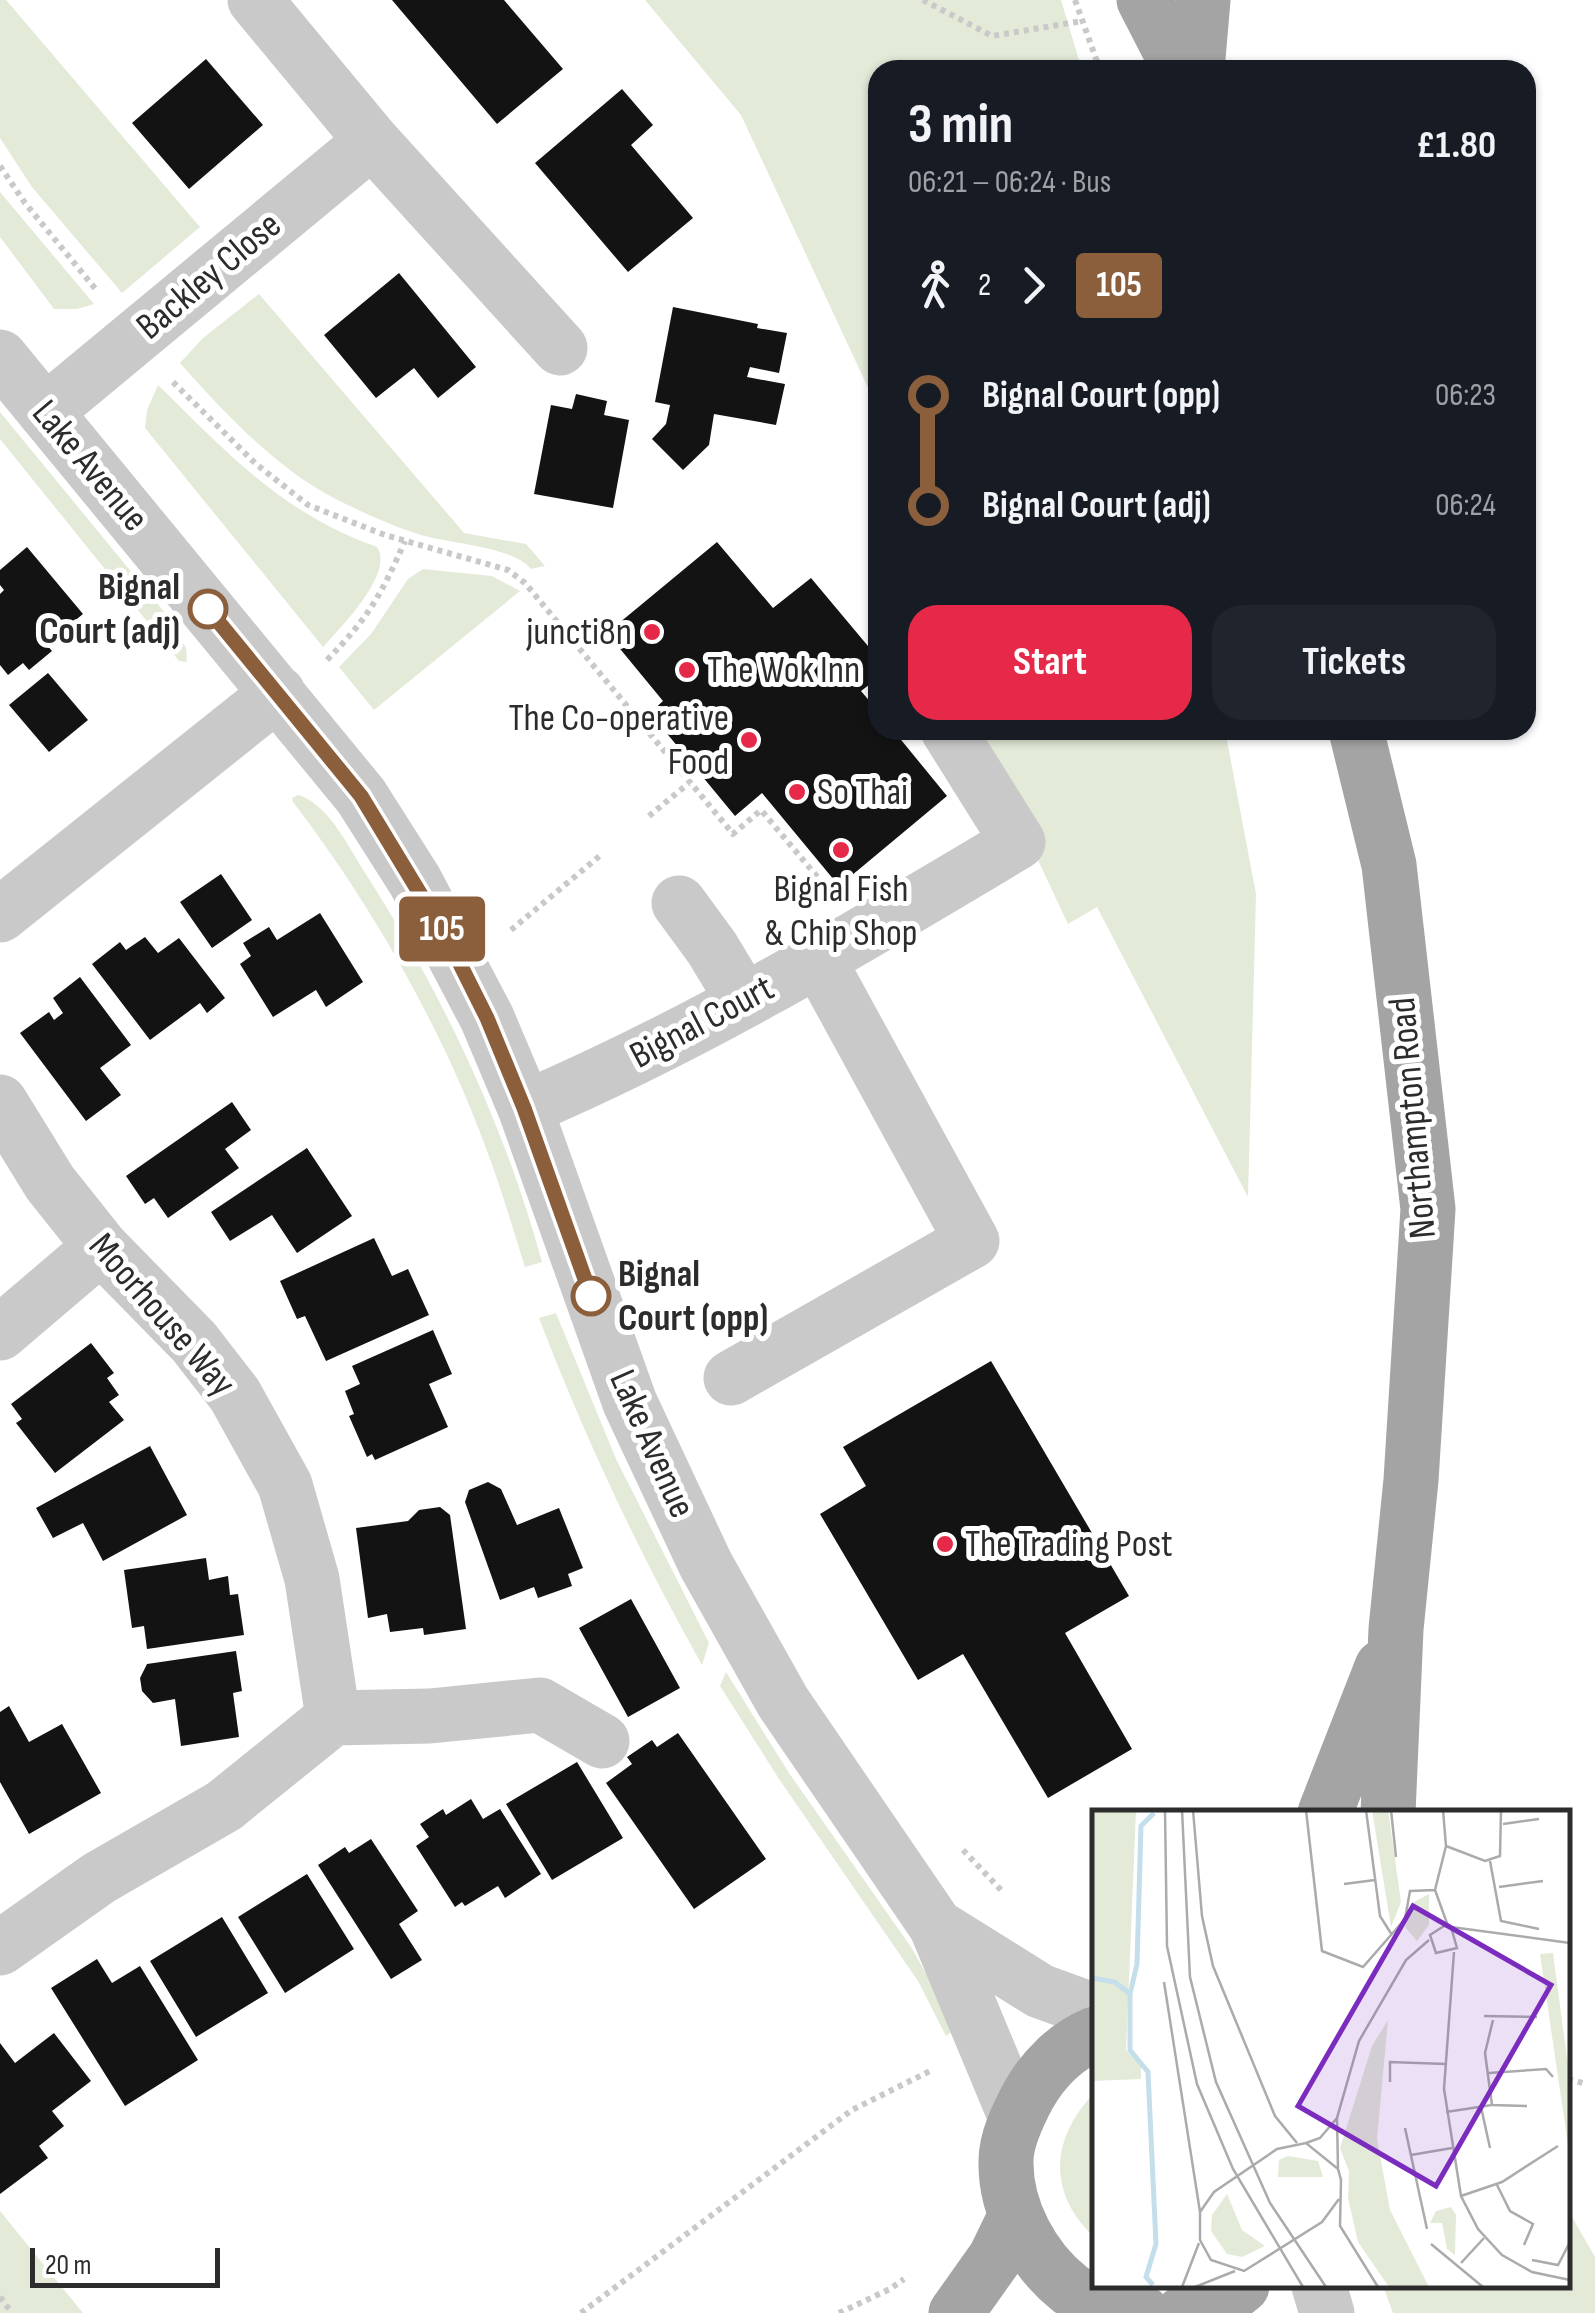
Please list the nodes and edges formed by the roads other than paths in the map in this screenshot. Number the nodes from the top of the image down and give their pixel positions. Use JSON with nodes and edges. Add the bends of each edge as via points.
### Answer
{"nodes":[{"id":1,"x":255,"y":0,"type":"edge"},
{"id":2,"x":1144,"y":0,"type":"edge"},
{"id":3,"x":1203,"y":0,"type":"edge"},
{"id":4,"x":1175,"y":60,"type":"edge"},
{"id":5,"x":1198,"y":60,"type":"edge"},
{"id":6,"x":372,"y":141,"type":"junction"},
{"id":7,"x":560,"y":348,"type":"dead end"},
{"id":8,"x":0,"y":357,"type":"edge"},
{"id":9,"x":46,"y":412,"type":"junction"},
{"id":10,"x":299,"y":679,"type":"junction"},
{"id":11,"x":954,"y":740,"type":"edge"},
{"id":12,"x":1358,"y":740,"type":"edge"},
{"id":13,"x":678,"y":904,"type":"dead end"},
{"id":14,"x":1,"y":912,"type":"edge"},
{"id":15,"x":839,"y":949,"type":"junction"},
{"id":16,"x":744,"y":1000,"type":"junction"},
{"id":17,"x":0,"y":1102,"type":"edge"},
{"id":18,"x":524,"y":1108,"type":"junction"},
{"id":19,"x":102,"y":1246,"type":"junction"},
{"id":20,"x":0,"y":1333,"type":"edge"},
{"id":21,"x":732,"y":1378,"type":"dead end"},
{"id":22,"x":1396,"y":1629,"type":"junction"},
{"id":23,"x":333,"y":1718,"type":"junction"},
{"id":24,"x":602,"y":1741,"type":"dead end"},
{"id":25,"x":1326,"y":1810,"type":"edge"},
{"id":26,"x":1388,"y":1810,"type":"edge"},
{"id":27,"x":936,"y":1926,"type":"junction"},
{"id":28,"x":0,"y":1948,"type":"edge"},
{"id":29,"x":1092,"y":2010,"type":"edge"},
{"id":30,"x":1092,"y":2035,"type":"edge"},
{"id":31,"x":1016,"y":2118,"type":"junction"},
{"id":32,"x":1016,"y":2217,"type":"junction"},
{"id":33,"x":1239,"y":2288,"type":"edge"},
{"id":34,"x":1320,"y":2288,"type":"edge"},
{"id":35,"x":1194,"y":2312,"type":"edge"},
{"id":36,"x":956,"y":2313,"type":"edge"},
{"id":37,"x":1143,"y":2313,"type":"edge"},
{"id":38,"x":1183,"y":2313,"type":"edge"},
{"id":39,"x":1326,"y":2313,"type":"edge"}],
"edges":[{"from":1,"to":6,"type":"street"},
{"from":2,"to":4,"type":"main road"},
{"from":3,"to":5,"type":"main road"},
{"from":6,"to":7,"type":"street"},
{"from":6,"to":9,"type":"street","name":"Backley Close"},
{"from":8,"to":9,"type":"street","name":"Lake Avenue"},
{"from":9,"to":10,"type":"street","name":"Lake Avenue"},
{"from":10,"to":14,"type":"street"},
{"from":10,"to":18,"type":"street","name":"Lake Avenue","via":[[487,1018]]},
{"from":11,"to":15,"type":"street","name":"Bignal Court","via":[[1018,842]]},
{"from":12,"to":22,"type":"main road","name":"Northampton Road","via":[[1389,865],[1428,1209]]},
{"from":13,"to":16,"type":"street"},
{"from":15,"to":16,"type":"street","name":"Bignal Court"},
{"from":15,"to":21,"type":"street","via":[[972,1241]]},
{"from":16,"to":18,"type":"street","name":"Bignal Court"},
{"from":17,"to":19,"type":"street","name":"Moorhouse Way","via":[[50,1183]]},
{"from":18,"to":27,"type":"street","name":"Lake Avenue","via":[[630,1403],[706,1565],[782,1702]]},
{"from":19,"to":20,"type":"street"},
{"from":19,"to":23,"type":"street","name":"Moorhouse Way","via":[[225,1382],[285,1486],[312,1579]]},
{"from":22,"to":25,"type":"main road","name":"Northampton Road"},
{"from":22,"to":26,"type":"main road","name":"Northampton Road"},
{"from":23,"to":24,"type":"street","via":[[540,1705]]},
{"from":23,"to":28,"type":"street","via":[[224,1806],[99,1878]]},
{"from":27,"to":29,"type":"street","via":[[1040,1990]]},
{"from":27,"to":31,"type":"street"},
{"from":30,"to":31,"type":"main road","via":[[1039,2077]]},
{"from":31,"to":32,"type":"main road","via":[[1006,2161]]},
{"from":32,"to":36,"type":"main road"},
{"from":32,"to":37,"type":"main road","via":[[1036,2253],[1071,2290],[1112,2310]]},
{"from":33,"to":35,"type":"main road"},
{"from":34,"to":39,"type":"street"},
{"from":35,"to":38,"type":"main road"}]}
